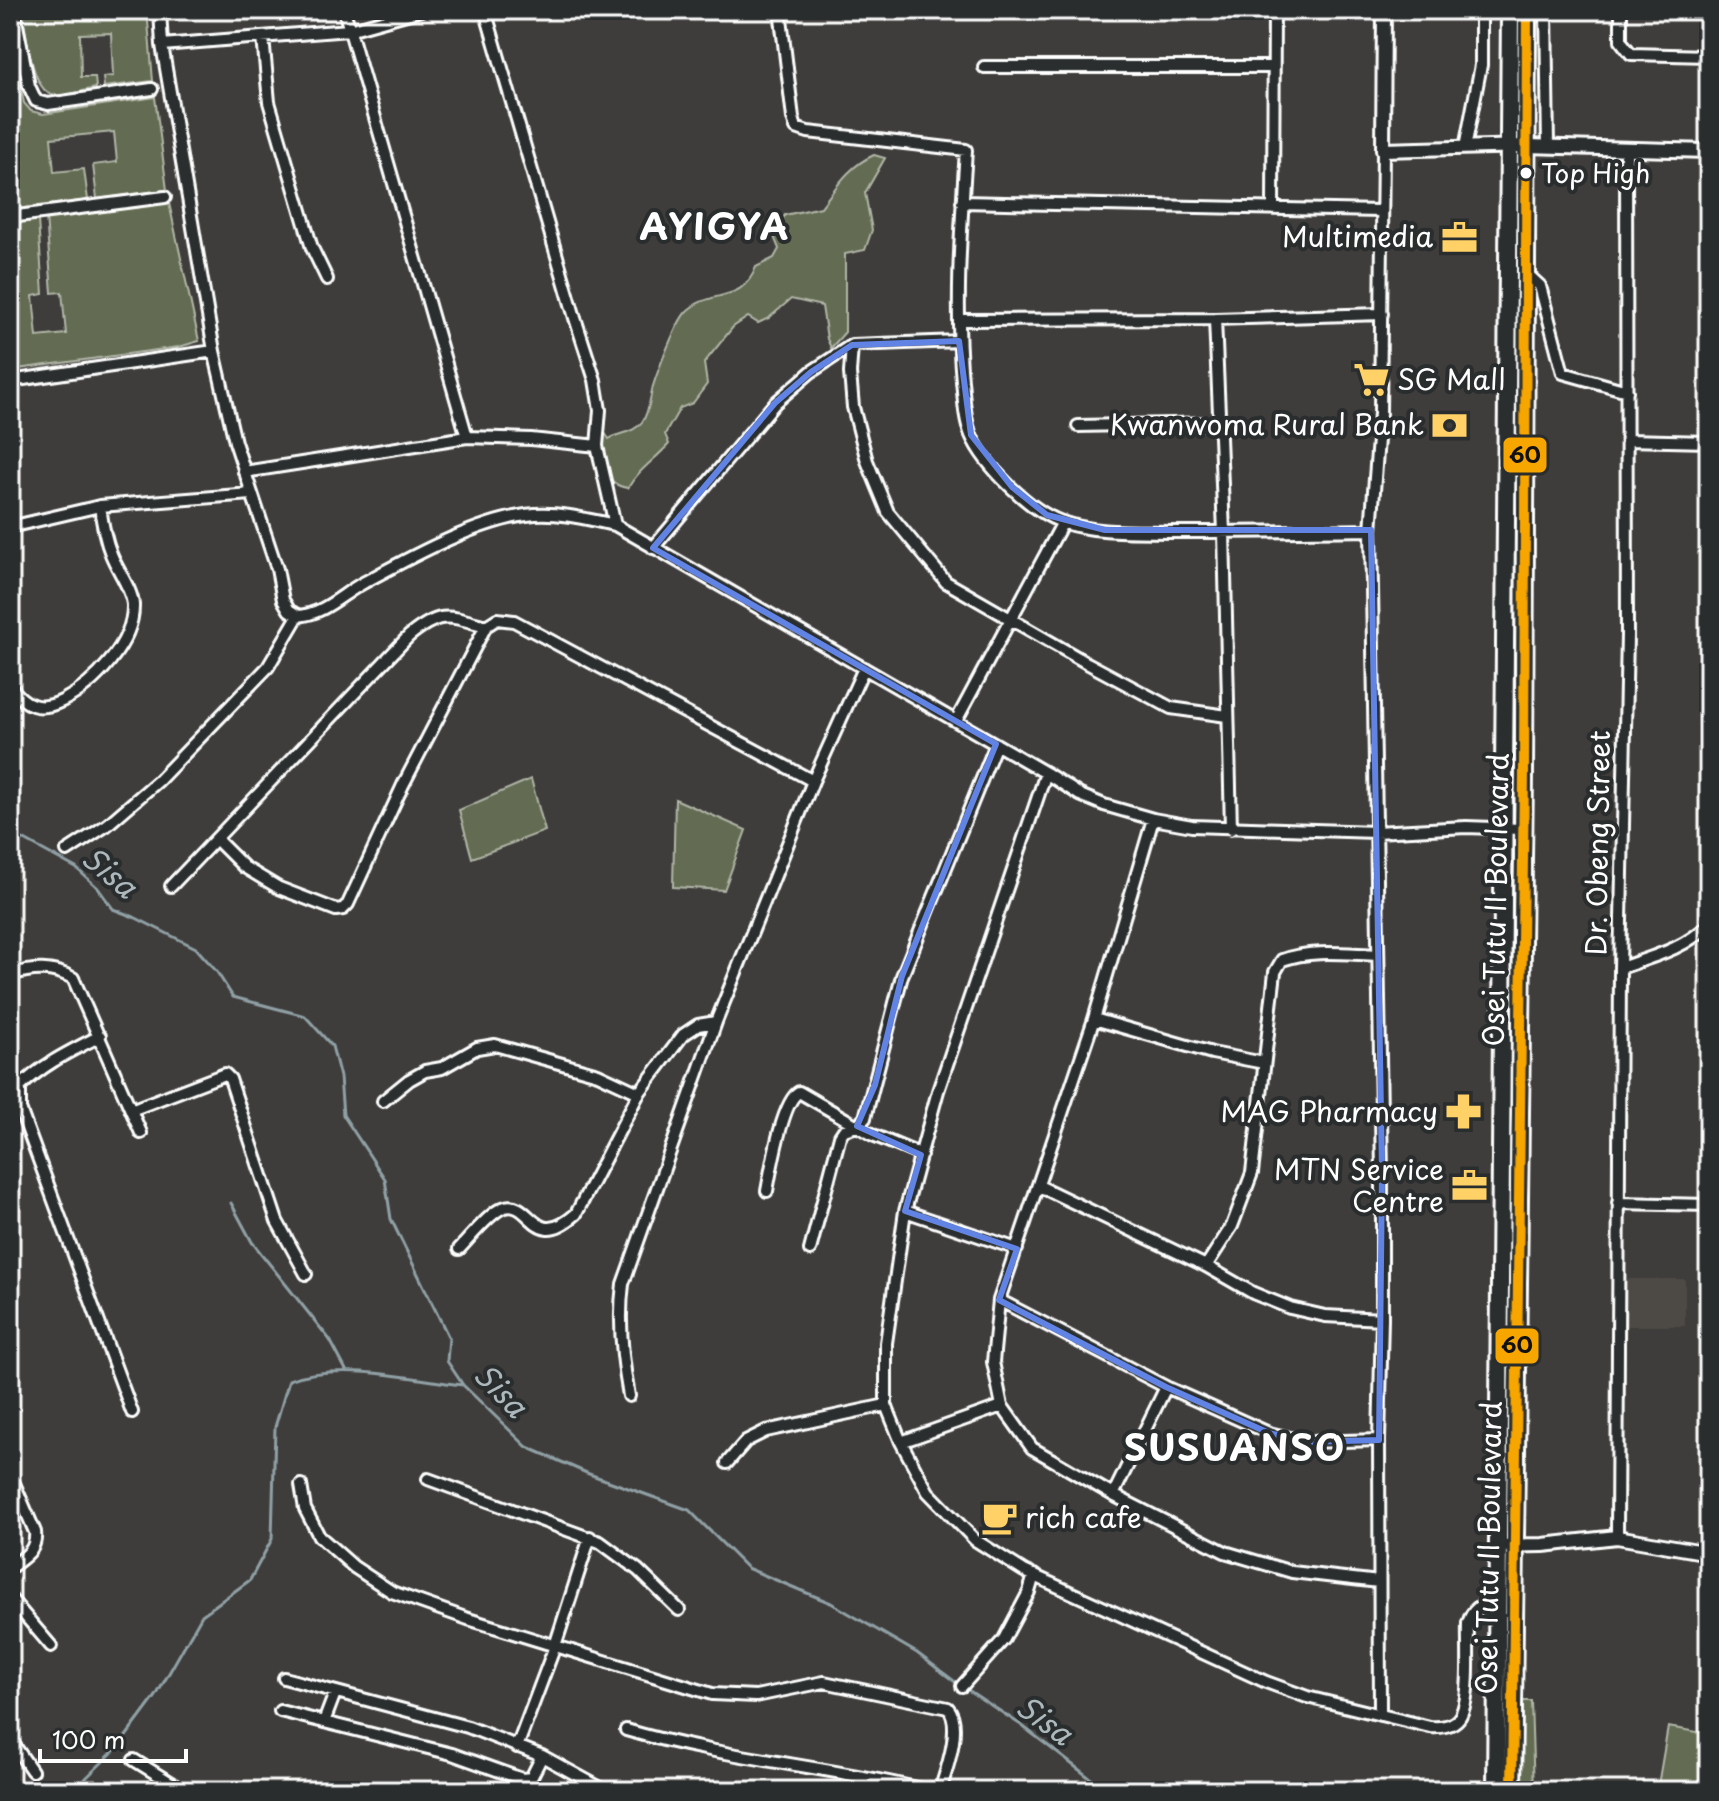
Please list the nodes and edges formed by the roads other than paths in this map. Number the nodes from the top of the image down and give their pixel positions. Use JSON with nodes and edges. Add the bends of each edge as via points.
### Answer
{"nodes":[{"id":1,"x":160,"y":10,"type":"edge"},
{"id":2,"x":344,"y":10,"type":"edge"},
{"id":3,"x":421,"y":10,"type":"edge"},
{"id":4,"x":485,"y":10,"type":"edge"},
{"id":5,"x":780,"y":10,"type":"edge"},
{"id":6,"x":1274,"y":10,"type":"edge"},
{"id":7,"x":1481,"y":10,"type":"edge"},
{"id":8,"x":1510,"y":10,"type":"edge"},
{"id":9,"x":1527,"y":10,"type":"edge"},
{"id":10,"x":1546,"y":10,"type":"edge"},
{"id":11,"x":1621,"y":10,"type":"edge"},
{"id":12,"x":1382,"y":11,"type":"edge"},
{"id":13,"x":13,"y":13,"type":"edge"},
{"id":14,"x":349,"y":30,"type":"junction"},
{"id":15,"x":263,"y":37,"type":"junction"},
{"id":16,"x":162,"y":45,"type":"junction"},
{"id":17,"x":1709,"y":56,"type":"edge"},
{"id":18,"x":984,"y":67,"type":"dead end"},
{"id":19,"x":1273,"y":67,"type":"junction"},
{"id":20,"x":152,"y":89,"type":"dead end"},
{"id":21,"x":1517,"y":146,"type":"junction"},
{"id":22,"x":1548,"y":147,"type":"junction"},
{"id":23,"x":1465,"y":148,"type":"junction"},
{"id":24,"x":1383,"y":150,"type":"junction"},
{"id":25,"x":1626,"y":150,"type":"junction"},
{"id":26,"x":1709,"y":151,"type":"edge"},
{"id":27,"x":165,"y":197,"type":"dead end"},
{"id":28,"x":962,"y":202,"type":"junction"},
{"id":29,"x":1273,"y":208,"type":"junction"},
{"id":30,"x":1381,"y":211,"type":"junction"},
{"id":31,"x":10,"y":217,"type":"edge"},
{"id":32,"x":1525,"y":272,"type":"junction"},
{"id":33,"x":327,"y":279,"type":"dead end"},
{"id":34,"x":1382,"y":314,"type":"junction"},
{"id":35,"x":1215,"y":319,"type":"junction"},
{"id":36,"x":959,"y":320,"type":"junction"},
{"id":37,"x":959,"y":341,"type":"junction"},
{"id":38,"x":852,"y":345,"type":"junction"},
{"id":39,"x":214,"y":351,"type":"junction"},
{"id":40,"x":10,"y":381,"type":"edge"},
{"id":41,"x":1627,"y":391,"type":"junction"},
{"id":42,"x":1219,"y":423,"type":"junction"},
{"id":43,"x":1078,"y":426,"type":"dead end"},
{"id":44,"x":467,"y":437,"type":"junction"},
{"id":45,"x":1627,"y":440,"type":"junction"},
{"id":46,"x":1709,"y":442,"type":"edge"},
{"id":47,"x":597,"y":446,"type":"junction"},
{"id":48,"x":244,"y":472,"type":"junction"},
{"id":49,"x":251,"y":494,"type":"junction"},
{"id":50,"x":100,"y":506,"type":"junction"},
{"id":51,"x":1063,"y":522,"type":"junction"},
{"id":52,"x":615,"y":525,"type":"junction"},
{"id":53,"x":10,"y":527,"type":"edge"},
{"id":54,"x":1371,"y":530,"type":"junction"},
{"id":55,"x":1224,"y":532,"type":"junction"},
{"id":56,"x":653,"y":548,"type":"junction"},
{"id":57,"x":298,"y":616,"type":"junction"},
{"id":58,"x":1011,"y":620,"type":"junction"},
{"id":59,"x":486,"y":626,"type":"junction"},
{"id":60,"x":864,"y":668,"type":"junction"},
{"id":61,"x":10,"y":686,"type":"edge"},
{"id":62,"x":1227,"y":716,"type":"junction"},
{"id":63,"x":956,"y":721,"type":"junction"},
{"id":64,"x":996,"y":744,"type":"junction"},
{"id":65,"x":1046,"y":773,"type":"junction"},
{"id":66,"x":813,"y":781,"type":"junction"},
{"id":67,"x":1153,"y":819,"type":"junction"},
{"id":68,"x":1504,"y":828,"type":"junction"},
{"id":69,"x":1231,"y":829,"type":"junction"},
{"id":70,"x":1522,"y":829,"type":"junction"},
{"id":71,"x":1376,"y":832,"type":"junction"},
{"id":72,"x":216,"y":839,"type":"junction"},
{"id":73,"x":67,"y":851,"type":"dead end"},
{"id":74,"x":171,"y":886,"type":"dead end"},
{"id":75,"x":1709,"y":924,"type":"edge"},
{"id":76,"x":1377,"y":955,"type":"junction"},
{"id":77,"x":1620,"y":968,"type":"junction"},
{"id":78,"x":10,"y":975,"type":"edge"},
{"id":79,"x":1094,"y":1019,"type":"junction"},
{"id":80,"x":716,"y":1022,"type":"junction"},
{"id":81,"x":100,"y":1036,"type":"junction"},
{"id":82,"x":1264,"y":1063,"type":"junction"},
{"id":83,"x":15,"y":1087,"type":"edge"},
{"id":84,"x":639,"y":1093,"type":"junction"},
{"id":85,"x":383,"y":1101,"type":"dead end"},
{"id":86,"x":131,"y":1110,"type":"junction"},
{"id":87,"x":857,"y":1126,"type":"junction"},
{"id":88,"x":141,"y":1133,"type":"dead end"},
{"id":89,"x":921,"y":1155,"type":"junction"},
{"id":90,"x":1039,"y":1186,"type":"junction"},
{"id":91,"x":767,"y":1191,"type":"dead end"},
{"id":92,"x":1618,"y":1203,"type":"junction"},
{"id":93,"x":1709,"y":1205,"type":"edge"},
{"id":94,"x":905,"y":1211,"type":"junction"},
{"id":95,"x":459,"y":1249,"type":"dead end"},
{"id":96,"x":1017,"y":1249,"type":"junction"},
{"id":97,"x":810,"y":1250,"type":"dead end"},
{"id":98,"x":1206,"y":1266,"type":"junction"},
{"id":99,"x":306,"y":1274,"type":"dead end"},
{"id":100,"x":999,"y":1300,"type":"junction"},
{"id":101,"x":1382,"y":1319,"type":"junction"},
{"id":102,"x":1166,"y":1387,"type":"junction"},
{"id":103,"x":629,"y":1396,"type":"dead end"},
{"id":104,"x":886,"y":1405,"type":"junction"},
{"id":105,"x":1002,"y":1406,"type":"junction"},
{"id":106,"x":132,"y":1412,"type":"dead end"},
{"id":107,"x":1379,"y":1440,"type":"junction"},
{"id":108,"x":901,"y":1442,"type":"junction"},
{"id":109,"x":727,"y":1463,"type":"dead end"},
{"id":110,"x":10,"y":1474,"type":"edge"},
{"id":111,"x":428,"y":1479,"type":"dead end"},
{"id":112,"x":301,"y":1485,"type":"dead end"},
{"id":113,"x":1113,"y":1495,"type":"junction"},
{"id":114,"x":590,"y":1537,"type":"junction"},
{"id":115,"x":1617,"y":1537,"type":"junction"},
{"id":116,"x":1497,"y":1546,"type":"junction"},
{"id":117,"x":1516,"y":1546,"type":"junction"},
{"id":118,"x":1709,"y":1553,"type":"edge"},
{"id":119,"x":10,"y":1568,"type":"edge"},
{"id":120,"x":1034,"y":1575,"type":"junction"},
{"id":121,"x":1379,"y":1582,"type":"junction"},
{"id":122,"x":1497,"y":1597,"type":"junction"},
{"id":123,"x":10,"y":1598,"type":"edge"},
{"id":124,"x":679,"y":1610,"type":"dead end"},
{"id":125,"x":51,"y":1646,"type":"dead end"},
{"id":126,"x":555,"y":1646,"type":"junction"},
{"id":127,"x":284,"y":1678,"type":"dead end"},
{"id":128,"x":962,"y":1686,"type":"dead end"},
{"id":129,"x":335,"y":1693,"type":"junction"},
{"id":130,"x":280,"y":1711,"type":"dead end"},
{"id":131,"x":1380,"y":1715,"type":"junction"},
{"id":132,"x":324,"y":1722,"type":"junction"},
{"id":133,"x":626,"y":1730,"type":"dead end"},
{"id":134,"x":10,"y":1739,"type":"edge"},
{"id":135,"x":517,"y":1747,"type":"junction"},
{"id":136,"x":542,"y":1756,"type":"junction"},
{"id":137,"x":134,"y":1760,"type":"dead end"},
{"id":138,"x":32,"y":1771,"type":"dead end"},
{"id":139,"x":184,"y":1791,"type":"edge"},
{"id":140,"x":606,"y":1791,"type":"edge"},
{"id":141,"x":929,"y":1791,"type":"edge"},
{"id":142,"x":940,"y":1791,"type":"edge"},
{"id":143,"x":1496,"y":1791,"type":"edge"},
{"id":144,"x":1512,"y":1791,"type":"edge"}],
"edges":[{"from":1,"to":16,"type":"street"},
{"from":2,"to":14,"type":"street"},
{"from":3,"to":14,"type":"street"},
{"from":4,"to":47,"type":"street","via":[[595,380],[600,410]]},
{"from":5,"to":28,"type":"street","via":[[796,128],[966,150]]},
{"from":6,"to":19,"type":"street"},
{"from":7,"to":23,"type":"street","via":[[1481,65]]},
{"from":8,"to":21,"type":"highway","name":"Osei Tutu II Boulevard"},
{"from":9,"to":21,"type":"highway","name":"Osei Tutu II Boulevard"},
{"from":10,"to":22,"type":"street"},
{"from":11,"to":17,"type":"street","via":[[1621,41],[1631,54]]},
{"from":12,"to":24,"type":"street"},
{"from":13,"to":20,"type":"street","via":[[36,101],[48,104]]},
{"from":14,"to":15,"type":"street"},
{"from":14,"to":44,"type":"street"},
{"from":15,"to":16,"type":"street"},
{"from":15,"to":33,"type":"street","via":[[269,102],[312,248]]},
{"from":16,"to":39,"type":"street"},
{"from":18,"to":19,"type":"street"},
{"from":19,"to":29,"type":"street"},
{"from":21,"to":22,"type":"street"},
{"from":21,"to":23,"type":"street"},
{"from":21,"to":32,"type":"highway","name":"Osei Tutu II Boulevard"},
{"from":21,"to":68,"type":"highway","name":"Osei Tutu II Boulevard","via":[[1505,399]]},
{"from":22,"to":25,"type":"street"},
{"from":23,"to":24,"type":"street"},
{"from":24,"to":30,"type":"street"},
{"from":25,"to":26,"type":"street"},
{"from":25,"to":41,"type":"street","name":"Dr. Obeng Street"},
{"from":27,"to":31,"type":"street"},
{"from":28,"to":29,"type":"street"},
{"from":28,"to":36,"type":"street"},
{"from":29,"to":30,"type":"street"},
{"from":30,"to":34,"type":"street"},
{"from":32,"to":41,"type":"street","via":[[1540,286],[1563,373]]},
{"from":32,"to":70,"type":"highway","name":"Osei Tutu II Boulevard"},
{"from":34,"to":35,"type":"street"},
{"from":34,"to":54,"type":"street"},
{"from":35,"to":36,"type":"street"},
{"from":35,"to":42,"type":"street"},
{"from":36,"to":37,"type":"street"},
{"from":37,"to":38,"type":"street"},
{"from":37,"to":51,"type":"street","via":[[971,435],[1012,487]]},
{"from":38,"to":56,"type":"street","via":[[775,403]]},
{"from":38,"to":58,"type":"street","via":[[853,407],[888,512],[946,582]]},
{"from":39,"to":40,"type":"street"},
{"from":39,"to":48,"type":"street"},
{"from":41,"to":45,"type":"street","name":"Dr. Obeng Street"},
{"from":42,"to":43,"type":"street"},
{"from":42,"to":55,"type":"street"},
{"from":44,"to":47,"type":"street"},
{"from":44,"to":48,"type":"street"},
{"from":45,"to":46,"type":"street"},
{"from":45,"to":77,"type":"street","name":"Dr. Obeng Street"},
{"from":47,"to":52,"type":"street"},
{"from":48,"to":49,"type":"street"},
{"from":49,"to":50,"type":"street"},
{"from":49,"to":57,"type":"street","via":[[283,600]]},
{"from":50,"to":53,"type":"street"},
{"from":50,"to":61,"type":"street","via":[[110,553],[133,603],[129,633],[102,672],[50,707],[31,706]]},
{"from":51,"to":55,"type":"street","via":[[1105,530]]},
{"from":51,"to":58,"type":"street"},
{"from":52,"to":56,"type":"street"},
{"from":52,"to":57,"type":"street","via":[[539,513],[512,517],[426,549],[327,607]]},
{"from":54,"to":55,"type":"street"},
{"from":54,"to":71,"type":"street"},
{"from":55,"to":62,"type":"street"},
{"from":56,"to":60,"type":"street"},
{"from":57,"to":73,"type":"street","via":[[268,667],[158,781]]},
{"from":58,"to":62,"type":"street","via":[[1171,708]]},
{"from":58,"to":63,"type":"street"},
{"from":59,"to":66,"type":"street","via":[[497,619],[514,621]]},
{"from":59,"to":72,"type":"street","via":[[451,617],[424,623]]},
{"from":59,"to":72,"type":"street","via":[[343,909],[279,888],[244,867]]},
{"from":60,"to":63,"type":"street"},
{"from":60,"to":66,"type":"street"},
{"from":62,"to":69,"type":"street"},
{"from":63,"to":64,"type":"street"},
{"from":64,"to":65,"type":"street"},
{"from":64,"to":87,"type":"street","via":[[902,976],[875,1085],[865,1118]]},
{"from":65,"to":67,"type":"street","via":[[1080,795]]},
{"from":65,"to":89,"type":"street"},
{"from":66,"to":80,"type":"street"},
{"from":67,"to":69,"type":"street"},
{"from":67,"to":79,"type":"street"},
{"from":68,"to":70,"type":"street"},
{"from":68,"to":71,"type":"street"},
{"from":68,"to":116,"type":"highway","name":"Osei Tutu II Boulevard"},
{"from":69,"to":71,"type":"street"},
{"from":70,"to":117,"type":"highway","name":"Osei Tutu II Boulevard"},
{"from":71,"to":76,"type":"street"},
{"from":72,"to":74,"type":"street"},
{"from":75,"to":77,"type":"street","via":[[1671,951]]},
{"from":76,"to":82,"type":"street","via":[[1322,953],[1282,960],[1275,972]]},
{"from":76,"to":101,"type":"street"},
{"from":77,"to":92,"type":"street","name":"Dr. Obeng Street"},
{"from":78,"to":81,"type":"street","via":[[56,969],[73,978]]},
{"from":79,"to":82,"type":"street"},
{"from":79,"to":90,"type":"street"},
{"from":80,"to":84,"type":"street","via":[[683,1035]]},
{"from":80,"to":103,"type":"street","via":[[623,1284],[620,1330]]},
{"from":81,"to":83,"type":"street"},
{"from":81,"to":86,"type":"street"},
{"from":82,"to":98,"type":"street","via":[[1252,1173],[1232,1226]]},
{"from":83,"to":106,"type":"street"},
{"from":84,"to":85,"type":"street","via":[[598,1074],[495,1045],[425,1071]]},
{"from":84,"to":95,"type":"street","via":[[576,1214],[550,1228],[507,1206]]},
{"from":86,"to":88,"type":"street"},
{"from":86,"to":99,"type":"street","via":[[225,1074],[277,1221]]},
{"from":87,"to":89,"type":"street"},
{"from":87,"to":91,"type":"street","via":[[805,1093],[795,1093]]},
{"from":87,"to":97,"type":"street","via":[[840,1136]]},
{"from":89,"to":94,"type":"street"},
{"from":90,"to":96,"type":"street"},
{"from":90,"to":98,"type":"street"},
{"from":92,"to":93,"type":"street"},
{"from":92,"to":115,"type":"street","name":"Dr. Obeng Street"},
{"from":94,"to":96,"type":"street"},
{"from":94,"to":104,"type":"street","via":[[886,1343]]},
{"from":96,"to":100,"type":"street"},
{"from":98,"to":101,"type":"street","via":[[1290,1308]]},
{"from":100,"to":102,"type":"street"},
{"from":100,"to":105,"type":"street","via":[[993,1362]]},
{"from":101,"to":107,"type":"street"},
{"from":102,"to":107,"type":"street","via":[[1269,1433],[1307,1442]]},
{"from":102,"to":113,"type":"street"},
{"from":104,"to":108,"type":"street"},
{"from":104,"to":109,"type":"street","via":[[766,1431],[746,1441]]},
{"from":105,"to":108,"type":"street"},
{"from":105,"to":113,"type":"street","via":[[1032,1448]]},
{"from":107,"to":121,"type":"street"},
{"from":108,"to":120,"type":"street","via":[[928,1492],[975,1540]]},
{"from":110,"to":119,"type":"street","via":[[36,1542]]},
{"from":111,"to":114,"type":"street"},
{"from":112,"to":126,"type":"street","via":[[305,1509],[319,1536],[392,1592]]},
{"from":113,"to":121,"type":"street","via":[[1225,1552],[1292,1572]]},
{"from":114,"to":124,"type":"street","via":[[620,1554]]},
{"from":114,"to":126,"type":"street"},
{"from":115,"to":117,"type":"street"},
{"from":115,"to":118,"type":"street"},
{"from":116,"to":117,"type":"street"},
{"from":116,"to":122,"type":"highway","name":"Osei Tutu II Boulevard"},
{"from":117,"to":144,"type":"highway","name":"Osei Tutu II Boulevard"},
{"from":120,"to":128,"type":"street","via":[[1000,1646]]},
{"from":120,"to":131,"type":"street","via":[[1266,1682]]},
{"from":121,"to":131,"type":"street"},
{"from":122,"to":131,"type":"street","via":[[1471,1613],[1466,1689],[1457,1721],[1440,1728]]},
{"from":122,"to":143,"type":"highway","name":"Osei Tutu II Boulevard"},
{"from":123,"to":125,"type":"street"},
{"from":126,"to":135,"type":"street"},
{"from":126,"to":142,"type":"street","via":[[712,1694],[756,1696],[824,1682],[948,1708],[955,1723]]},
{"from":127,"to":129,"type":"street"},
{"from":129,"to":132,"type":"street"},
{"from":129,"to":135,"type":"street","via":[[468,1727]]},
{"from":130,"to":132,"type":"street"},
{"from":132,"to":136,"type":"street","via":[[452,1754],[522,1779],[531,1778]]},
{"from":133,"to":141,"type":"street"},
{"from":134,"to":138,"type":"street"},
{"from":135,"to":136,"type":"street"},
{"from":136,"to":140,"type":"street"},
{"from":137,"to":139,"type":"street"}]}
